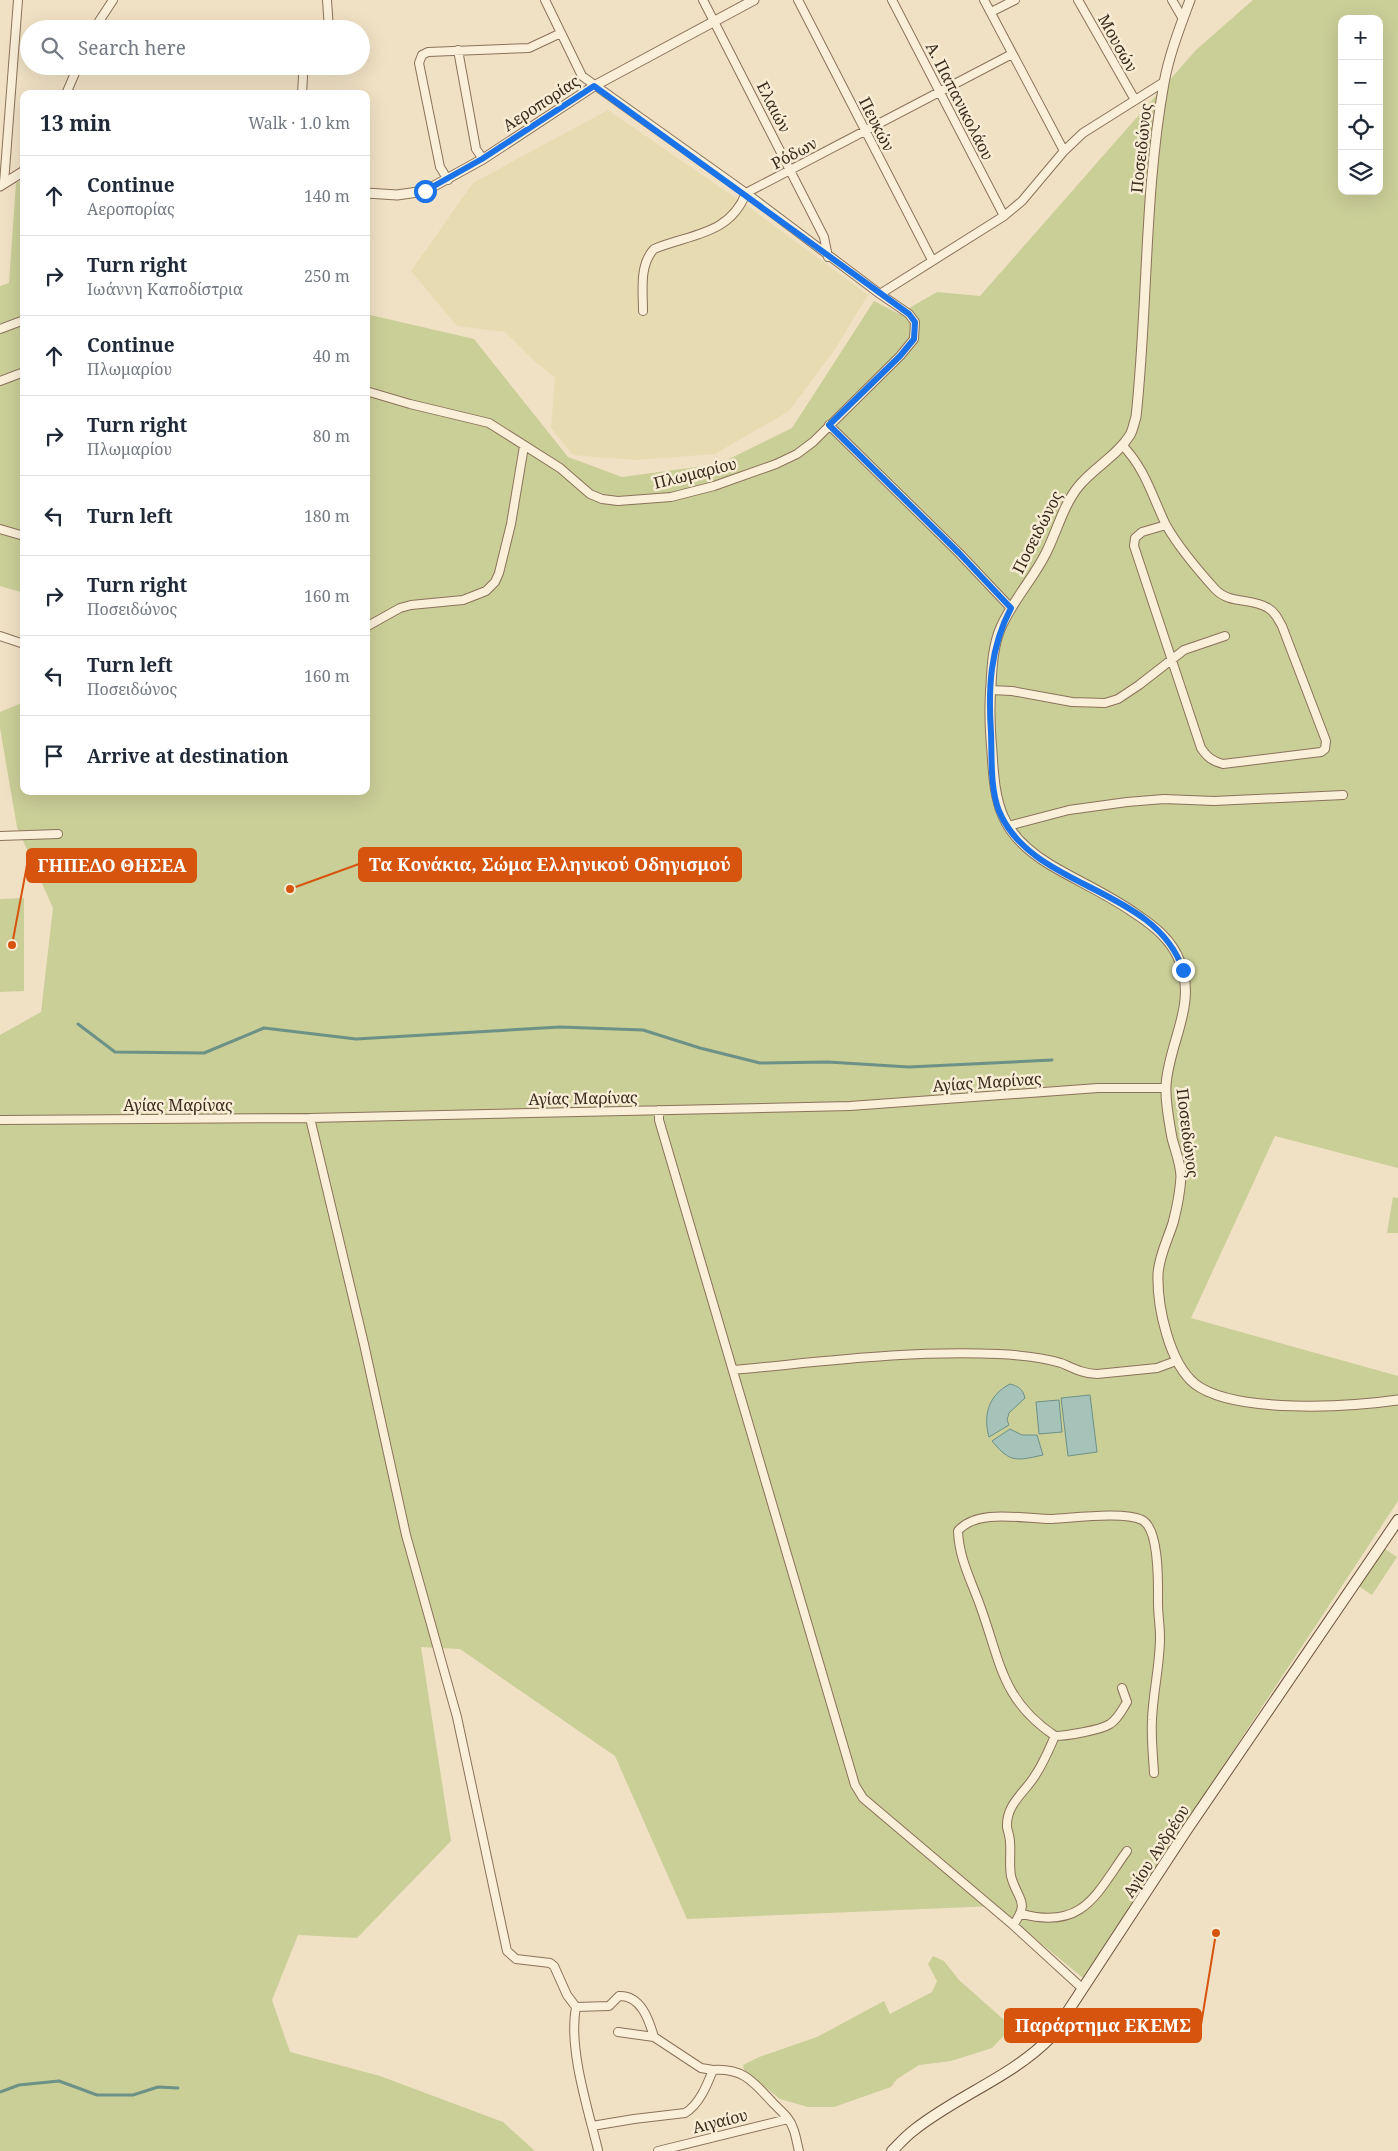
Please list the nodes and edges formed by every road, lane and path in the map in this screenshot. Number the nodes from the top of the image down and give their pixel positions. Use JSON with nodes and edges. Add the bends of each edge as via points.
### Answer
{"nodes":[{"id":1,"x":18,"y":0,"type":"edge"},
{"id":2,"x":113,"y":0,"type":"edge"},
{"id":3,"x":327,"y":0,"type":"edge"},
{"id":4,"x":546,"y":0,"type":"edge"},
{"id":5,"x":703,"y":0,"type":"edge"},
{"id":6,"x":754,"y":0,"type":"edge"},
{"id":7,"x":798,"y":0,"type":"edge"},
{"id":8,"x":892,"y":0,"type":"edge"},
{"id":9,"x":984,"y":0,"type":"edge"},
{"id":10,"x":1015,"y":0,"type":"edge"},
{"id":11,"x":1078,"y":0,"type":"edge"},
{"id":12,"x":1172,"y":0,"type":"edge"},
{"id":13,"x":1190,"y":0,"type":"edge"},
{"id":14,"x":991,"y":12,"type":"junction"},
{"id":15,"x":1183,"y":19,"type":"junction"},
{"id":16,"x":100,"y":20,"type":"edge"},
{"id":17,"x":328,"y":20,"type":"edge"},
{"id":18,"x":714,"y":21,"type":"junction"},
{"id":19,"x":561,"y":33,"type":"junction"},
{"id":20,"x":458,"y":50,"type":"junction"},
{"id":21,"x":1012,"y":54,"type":"junction"},
{"id":22,"x":74,"y":75,"type":"edge"},
{"id":23,"x":303,"y":76,"type":"dead end"},
{"id":24,"x":1164,"y":82,"type":"junction"},
{"id":25,"x":594,"y":86,"type":"junction"},
{"id":26,"x":68,"y":90,"type":"edge"},
{"id":27,"x":302,"y":90,"type":"edge"},
{"id":28,"x":940,"y":92,"type":"junction"},
{"id":29,"x":1134,"y":100,"type":"junction"},
{"id":30,"x":864,"y":131,"type":"junction"},
{"id":31,"x":1064,"y":151,"type":"junction"},
{"id":32,"x":482,"y":159,"type":"junction"},
{"id":33,"x":791,"y":170,"type":"junction"},
{"id":34,"x":20,"y":174,"type":"edge"},
{"id":35,"x":448,"y":180,"type":"junction"},
{"id":36,"x":2,"y":185,"type":"edge"},
{"id":37,"x":370,"y":193,"type":"edge"},
{"id":38,"x":746,"y":194,"type":"junction"},
{"id":39,"x":1004,"y":216,"type":"junction"},
{"id":40,"x":828,"y":256,"type":"junction"},
{"id":41,"x":932,"y":260,"type":"junction"},
{"id":42,"x":880,"y":294,"type":"junction"},
{"id":43,"x":643,"y":311,"type":"dead end"},
{"id":44,"x":20,"y":322,"type":"edge"},
{"id":45,"x":0,"y":329,"type":"edge"},
{"id":46,"x":20,"y":374,"type":"edge"},
{"id":47,"x":0,"y":382,"type":"edge"},
{"id":48,"x":370,"y":392,"type":"edge"},
{"id":49,"x":829,"y":425,"type":"junction"},
{"id":50,"x":1122,"y":445,"type":"junction"},
{"id":51,"x":524,"y":446,"type":"junction"},
{"id":52,"x":1166,"y":525,"type":"junction"},
{"id":53,"x":0,"y":528,"type":"edge"},
{"id":54,"x":20,"y":535,"type":"edge"},
{"id":55,"x":1011,"y":608,"type":"junction"},
{"id":56,"x":370,"y":625,"type":"edge"},
{"id":57,"x":0,"y":636,"type":"edge"},
{"id":58,"x":1225,"y":636,"type":"dead end"},
{"id":59,"x":20,"y":643,"type":"edge"},
{"id":60,"x":1172,"y":658,"type":"junction"},
{"id":61,"x":990,"y":690,"type":"junction"},
{"id":62,"x":1343,"y":795,"type":"dead end"},
{"id":63,"x":1008,"y":826,"type":"junction"},
{"id":64,"x":58,"y":834,"type":"dead end"},
{"id":65,"x":0,"y":836,"type":"edge"},
{"id":66,"x":1166,"y":1088,"type":"junction"},
{"id":67,"x":659,"y":1110,"type":"junction"},
{"id":68,"x":310,"y":1118,"type":"junction"},
{"id":69,"x":0,"y":1120,"type":"edge"},
{"id":70,"x":1176,"y":1361,"type":"junction"},
{"id":71,"x":733,"y":1370,"type":"junction"},
{"id":72,"x":1398,"y":1400,"type":"edge"},
{"id":73,"x":1398,"y":1520,"type":"edge"},
{"id":74,"x":1122,"y":1688,"type":"dead end"},
{"id":75,"x":1055,"y":1736,"type":"junction"},
{"id":76,"x":1154,"y":1773,"type":"dead end"},
{"id":77,"x":1127,"y":1851,"type":"dead end"},
{"id":78,"x":1022,"y":1914,"type":"junction"},
{"id":79,"x":1013,"y":1926,"type":"junction"},
{"id":80,"x":1083,"y":1989,"type":"junction"},
{"id":81,"x":576,"y":2007,"type":"junction"},
{"id":82,"x":618,"y":2032,"type":"dead end"},
{"id":83,"x":654,"y":2037,"type":"junction"},
{"id":84,"x":713,"y":2070,"type":"junction"},
{"id":85,"x":788,"y":2118,"type":"junction"},
{"id":86,"x":592,"y":2126,"type":"junction"},
{"id":87,"x":598,"y":2150,"type":"edge"},
{"id":88,"x":658,"y":2151,"type":"edge"},
{"id":89,"x":799,"y":2151,"type":"edge"},
{"id":90,"x":892,"y":2151,"type":"edge"}],
"edges":[{"from":1,"to":36,"type":"street"},
{"from":2,"to":16,"type":"street"},
{"from":3,"to":17,"type":"street"},
{"from":4,"to":19,"type":"street","name":"Πλωμαρίου"},
{"from":5,"to":18,"type":"street","name":"Ελαιών"},
{"from":6,"to":18,"type":"street","name":"Αεροπορίας"},
{"from":7,"to":30,"type":"street","name":"Πευκών"},
{"from":8,"to":28,"type":"street","name":"Α. Παπανικολάου"},
{"from":9,"to":14,"type":"street"},
{"from":10,"to":14,"type":"street"},
{"from":11,"to":29,"type":"street","name":"Μουσών"},
{"from":12,"to":15,"type":"street"},
{"from":13,"to":15,"type":"street","name":"Ποσειδώνος"},
{"from":14,"to":21,"type":"street"},
{"from":15,"to":24,"type":"street","name":"Ποσειδώνος"},
{"from":18,"to":25,"type":"street","name":"Αεροπορίας"},
{"from":18,"to":33,"type":"street","name":"Ελαιών"},
{"from":19,"to":20,"type":"street","via":[[529,48]]},
{"from":19,"to":25,"type":"street","name":"Πλωμαρίου","via":[[582,76]]},
{"from":20,"to":32,"type":"street","via":[[476,149]]},
{"from":20,"to":35,"type":"street","via":[[428,52],[422,55],[419,63],[440,167]]},
{"from":21,"to":28,"type":"street","name":"Ρόδων"},
{"from":21,"to":31,"type":"street"},
{"from":22,"to":26,"type":"street"},
{"from":23,"to":27,"type":"street"},
{"from":24,"to":29,"type":"street"},
{"from":24,"to":50,"type":"street","name":"Ποσειδώνος","via":[[1150,198],[1136,417],[1132,433]]},
{"from":25,"to":32,"type":"street","name":"Αεροπορίας"},
{"from":25,"to":38,"type":"street","name":"Πλωμαρίου"},
{"from":28,"to":30,"type":"street","name":"Ρόδων"},
{"from":28,"to":39,"type":"street","name":"Α. Παπανικολάου"},
{"from":29,"to":31,"type":"street","via":[[1083,133]]},
{"from":30,"to":33,"type":"street","name":"Ρόδων"},
{"from":30,"to":41,"type":"street","name":"Πευκών"},
{"from":31,"to":39,"type":"street","via":[[1022,201]]},
{"from":32,"to":35,"type":"street","name":"Αεροπορίας"},
{"from":33,"to":38,"type":"street","name":"Ρόδων"},
{"from":33,"to":40,"type":"street","name":"Ελαιών","via":[[824,237]]},
{"from":34,"to":36,"type":"street"},
{"from":35,"to":37,"type":"street","name":"Αεροπορίας","via":[[425,191],[397,195]]},
{"from":38,"to":40,"type":"street","name":"Πλωμαρίου"},
{"from":38,"to":43,"type":"street","via":[[734,216],[724,224],[654,249],[647,256]]},
{"from":39,"to":41,"type":"street"},
{"from":40,"to":42,"type":"street","name":"Πλωμαρίου"},
{"from":41,"to":42,"type":"street"},
{"from":42,"to":49,"type":"street","name":"Πλωμαρίου","via":[[909,314],[915,322],[914,339]]},
{"from":44,"to":45,"type":"street"},
{"from":46,"to":47,"type":"street"},
{"from":48,"to":51,"type":"street","name":"Πλωμαρίου","via":[[488,423]]},
{"from":49,"to":51,"type":"street","name":"Πλωμαρίου","via":[[797,454],[776,464],[714,486],[648,499],[618,501],[590,494],[560,468]]},
{"from":49,"to":55,"type":"street"},
{"from":50,"to":52,"type":"street","via":[[1141,467]]},
{"from":50,"to":55,"type":"street","name":"Ποσειδώνος","via":[[1075,491],[1038,568]]},
{"from":51,"to":56,"type":"street","via":[[511,524],[495,582],[486,591],[463,600],[411,605]]},
{"from":52,"to":60,"type":"street","via":[[1142,532],[1135,538],[1134,546]]},
{"from":52,"to":60,"type":"street","via":[[1184,553],[1217,591],[1235,601],[1267,607],[1276,615],[1326,741],[1325,749],[1223,764],[1214,762],[1201,748]]},
{"from":53,"to":54,"type":"street"},
{"from":55,"to":61,"type":"street","name":"Ποσειδώνος","via":[[1000,628]]},
{"from":57,"to":59,"type":"street"},
{"from":58,"to":60,"type":"street","via":[[1184,650]]},
{"from":60,"to":61,"type":"street","via":[[1139,685],[1118,699],[1105,703],[1072,702]]},
{"from":61,"to":63,"type":"street","name":"Ποσειδώνος","via":[[994,784],[1000,812]]},
{"from":62,"to":63,"type":"street","via":[[1127,802],[1069,810]]},
{"from":63,"to":66,"type":"street","name":"Ποσειδώνος","via":[[1037,856],[1118,901],[1151,924],[1172,947],[1183,970],[1186,994]]},
{"from":64,"to":65,"type":"street"},
{"from":66,"to":67,"type":"street","name":"Αγίας Μαρίνας","via":[[1098,1088],[850,1106]]},
{"from":66,"to":70,"type":"street","name":"Ποσειδώνος","via":[[1172,1137],[1181,1170],[1175,1217],[1158,1276],[1162,1312]]},
{"from":67,"to":68,"type":"street","name":"Αγίας Μαρίνας"},
{"from":67,"to":71,"type":"street","via":[[659,1120]]},
{"from":68,"to":69,"type":"street","name":"Αγίας Μαρίνας"},
{"from":68,"to":81,"type":"street","via":[[406,1535],[457,1716],[507,1951],[516,1959],[554,1966]]},
{"from":70,"to":71,"type":"street","via":[[1156,1368],[1089,1374],[1045,1359],[1021,1355],[951,1354],[888,1356]]},
{"from":70,"to":72,"type":"street","name":"Ποσειδώνος","via":[[1184,1374],[1198,1386],[1235,1399],[1320,1406]]},
{"from":71,"to":79,"type":"street","via":[[855,1785],[863,1798]]},
{"from":73,"to":80,"type":"main road","name":"Αγίου Ανδρέου","via":[[1219,1782]]},
{"from":74,"to":75,"type":"street","via":[[1126,1702],[1110,1725]]},
{"from":75,"to":76,"type":"street","via":[[1037,1724],[1007,1686],[963,1564],[958,1531],[963,1525],[993,1517],[1110,1516],[1143,1521],[1149,1525],[1152,1536],[1159,1588],[1160,1637],[1152,1720]]},
{"from":75,"to":78,"type":"street","via":[[1035,1777],[1019,1794],[1009,1813],[1011,1877],[1020,1895]]},
{"from":77,"to":78,"type":"street","via":[[1091,1901],[1078,1912],[1053,1918]]},
{"from":78,"to":79,"type":"street"},
{"from":79,"to":80,"type":"street"},
{"from":80,"to":90,"type":"main road","name":"Αγίου Ανδρέου","via":[[1051,2037],[1033,2054],[913,2130]]},
{"from":81,"to":83,"type":"street","via":[[609,2006],[619,1996],[626,1996],[646,2013]]},
{"from":81,"to":86,"type":"street","via":[[572,2025],[578,2070]]},
{"from":82,"to":83,"type":"street"},
{"from":83,"to":84,"type":"street","via":[[701,2068]]},
{"from":84,"to":85,"type":"street","via":[[726,2069],[753,2080]]},
{"from":84,"to":86,"type":"street","via":[[698,2100],[685,2113]]},
{"from":85,"to":88,"type":"street","name":"Αιγαίου"},
{"from":85,"to":89,"type":"street"},
{"from":86,"to":87,"type":"street"}]}
